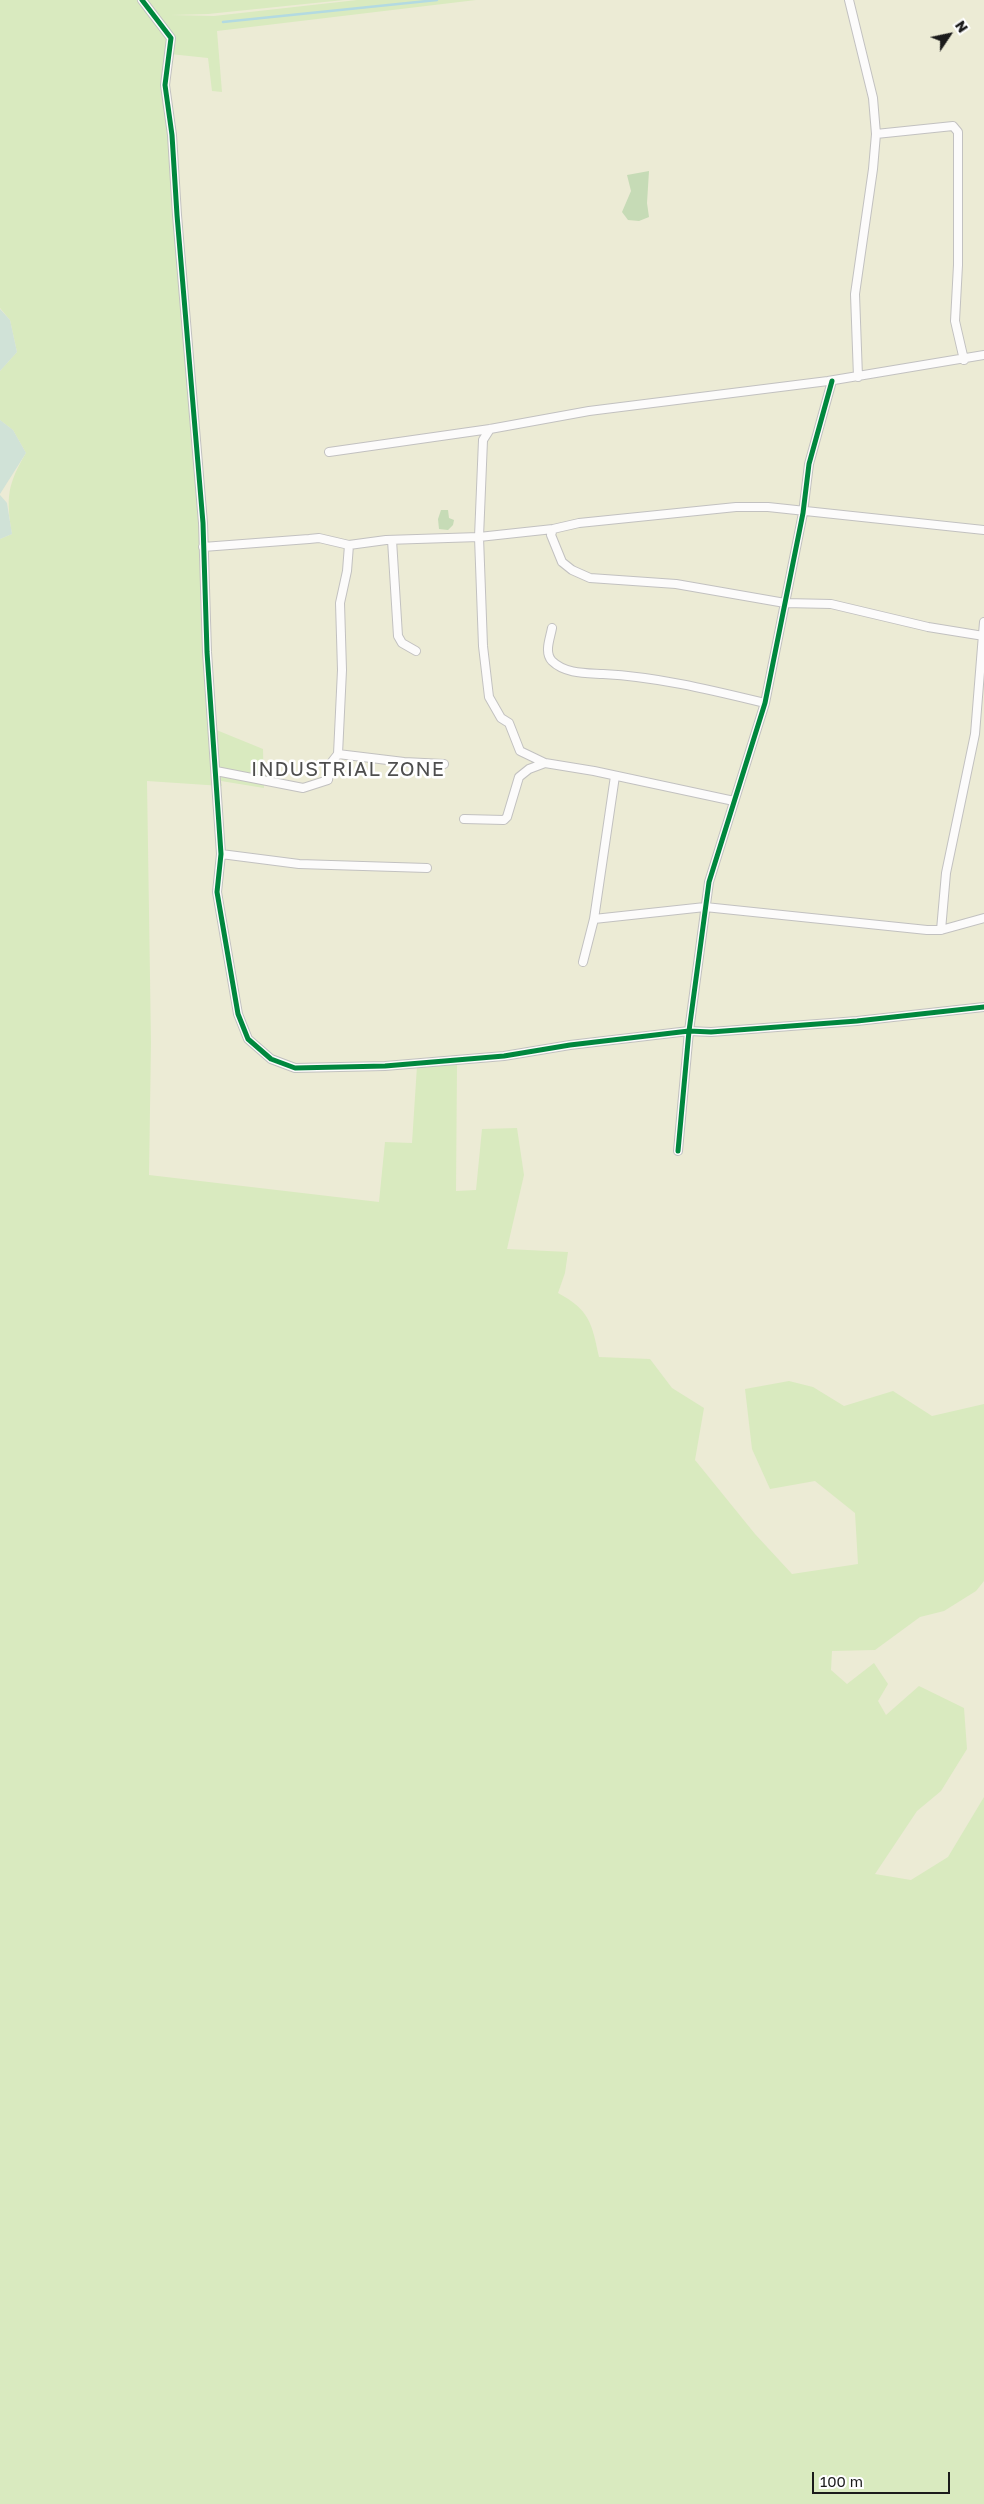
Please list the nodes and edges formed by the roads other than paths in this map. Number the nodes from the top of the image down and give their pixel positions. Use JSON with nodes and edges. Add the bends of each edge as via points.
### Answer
{"nodes":[{"id":1,"x":142,"y":0,"type":"edge"},
{"id":2,"x":850,"y":0,"type":"edge"},
{"id":3,"x":876,"y":134,"type":"junction"},
{"id":4,"x":984,"y":355,"type":"edge"},
{"id":5,"x":964,"y":360,"type":"junction"},
{"id":6,"x":858,"y":377,"type":"junction"},
{"id":7,"x":832,"y":381,"type":"junction"},
{"id":8,"x":490,"y":430,"type":"junction"},
{"id":9,"x":329,"y":452,"type":"dead end"},
{"id":10,"x":803,"y":513,"type":"junction"},
{"id":11,"x":553,"y":530,"type":"junction"},
{"id":12,"x":984,"y":530,"type":"edge"},
{"id":13,"x":478,"y":537,"type":"junction"},
{"id":14,"x":392,"y":540,"type":"junction"},
{"id":15,"x":349,"y":546,"type":"junction"},
{"id":16,"x":203,"y":547,"type":"junction"},
{"id":17,"x":785,"y":603,"type":"junction"},
{"id":18,"x":984,"y":622,"type":"edge"},
{"id":19,"x":552,"y":628,"type":"dead end"},
{"id":20,"x":983,"y":636,"type":"edge"},
{"id":21,"x":416,"y":651,"type":"dead end"},
{"id":22,"x":765,"y":703,"type":"junction"},
{"id":23,"x":975,"y":734,"type":"junction"},
{"id":24,"x":984,"y":736,"type":"edge"},
{"id":25,"x":338,"y":754,"type":"junction"},
{"id":26,"x":545,"y":763,"type":"junction"},
{"id":27,"x":444,"y":764,"type":"dead end"},
{"id":28,"x":216,"y":771,"type":"junction"},
{"id":29,"x":615,"y":776,"type":"junction"},
{"id":30,"x":734,"y":801,"type":"junction"},
{"id":31,"x":464,"y":819,"type":"dead end"},
{"id":32,"x":221,"y":854,"type":"junction"},
{"id":33,"x":426,"y":868,"type":"dead end"},
{"id":34,"x":705,"y":907,"type":"junction"},
{"id":35,"x":984,"y":918,"type":"edge"},
{"id":36,"x":594,"y":919,"type":"junction"},
{"id":37,"x":941,"y":930,"type":"junction"},
{"id":38,"x":583,"y":962,"type":"dead end"},
{"id":39,"x":984,"y":1007,"type":"edge"},
{"id":40,"x":689,"y":1031,"type":"junction"},
{"id":41,"x":678,"y":1151,"type":"dead end"}],
"edges":[{"from":1,"to":16,"type":"street","via":[[171,38],[165,85],[172,135]]},
{"from":2,"to":3,"type":"street","via":[[873,98]]},
{"from":3,"to":5,"type":"street","via":[[953,126],[958,132],[955,321]]},
{"from":3,"to":6,"type":"street","via":[[855,294]]},
{"from":4,"to":5,"type":"street"},
{"from":5,"to":6,"type":"street"},
{"from":6,"to":7,"type":"street"},
{"from":7,"to":8,"type":"street","via":[[589,411]]},
{"from":7,"to":10,"type":"street","via":[[809,464]]},
{"from":8,"to":9,"type":"street"},
{"from":8,"to":13,"type":"street","via":[[483,440]]},
{"from":10,"to":11,"type":"street","via":[[768,507],[736,507],[579,523]]},
{"from":10,"to":12,"type":"street"},
{"from":10,"to":17,"type":"street"},
{"from":11,"to":13,"type":"street"},
{"from":11,"to":17,"type":"street","via":[[551,535],[562,562],[590,578],[676,584]]},
{"from":13,"to":14,"type":"street"},
{"from":13,"to":26,"type":"street","via":[[489,697],[501,718],[509,723],[520,751]]},
{"from":14,"to":15,"type":"street"},
{"from":14,"to":21,"type":"street","via":[[398,636],[402,643]]},
{"from":15,"to":16,"type":"street","via":[[319,538]]},
{"from":15,"to":25,"type":"street","via":[[340,603],[342,670]]},
{"from":16,"to":28,"type":"street"},
{"from":17,"to":20,"type":"street","via":[[831,604],[928,627]]},
{"from":17,"to":22,"type":"street"},
{"from":18,"to":20,"type":"street"},
{"from":19,"to":22,"type":"street","via":[[550,658],[580,673],[679,682]]},
{"from":20,"to":23,"type":"street"},
{"from":22,"to":30,"type":"street"},
{"from":23,"to":24,"type":"street"},
{"from":23,"to":37,"type":"street","via":[[946,873]]},
{"from":25,"to":27,"type":"street"},
{"from":25,"to":28,"type":"street","via":[[331,763],[328,780],[303,788]]},
{"from":26,"to":29,"type":"street"},
{"from":26,"to":31,"type":"street","via":[[528,769],[519,777],[504,820]]},
{"from":28,"to":32,"type":"street"},
{"from":29,"to":30,"type":"street"},
{"from":29,"to":36,"type":"street"},
{"from":30,"to":34,"type":"street","via":[[718,846]]},
{"from":32,"to":33,"type":"street","via":[[299,864]]},
{"from":32,"to":40,"type":"street","via":[[217,892],[238,1014],[248,1039],[263,1054],[276,1061],[295,1068],[385,1066],[504,1056]]},
{"from":34,"to":36,"type":"street"},
{"from":34,"to":37,"type":"street","via":[[802,919]]},
{"from":34,"to":40,"type":"street"},
{"from":35,"to":37,"type":"street"},
{"from":36,"to":38,"type":"street"},
{"from":39,"to":40,"type":"street","via":[[857,1021]]},
{"from":40,"to":41,"type":"street"}]}
